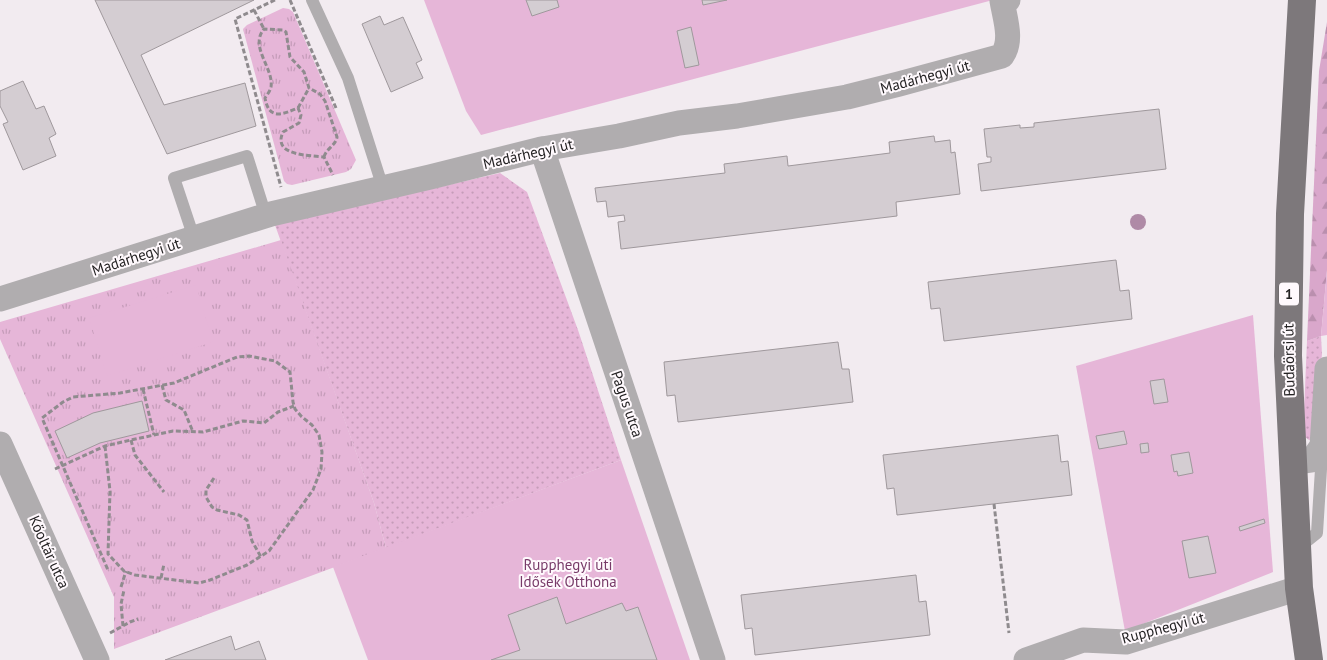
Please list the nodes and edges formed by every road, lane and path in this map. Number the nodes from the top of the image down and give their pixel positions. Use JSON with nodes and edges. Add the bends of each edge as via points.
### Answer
{"nodes":[{"id":1,"x":275,"y":0,"type":"edge"},
{"id":2,"x":290,"y":0,"type":"edge"},
{"id":3,"x":312,"y":0,"type":"edge"},
{"id":4,"x":1008,"y":0,"type":"edge"},
{"id":5,"x":1302,"y":0,"type":"edge"},
{"id":6,"x":254,"y":10,"type":"junction"},
{"id":7,"x":264,"y":29,"type":"junction"},
{"id":8,"x":309,"y":88,"type":"junction"},
{"id":9,"x":265,"y":98,"type":"junction"},
{"id":10,"x":257,"y":100,"type":"junction"},
{"id":11,"x":298,"y":108,"type":"junction"},
{"id":12,"x":340,"y":116,"type":"dead end"},
{"id":13,"x":542,"y":149,"type":"junction"},
{"id":14,"x":324,"y":157,"type":"junction"},
{"id":15,"x":334,"y":178,"type":"dead end"},
{"id":16,"x":383,"y":188,"type":"junction"},
{"id":17,"x":282,"y":190,"type":"dead end"},
{"id":18,"x":266,"y":216,"type":"junction"},
{"id":19,"x":194,"y":238,"type":"junction"},
{"id":20,"x":0,"y":299,"type":"edge"},
{"id":21,"x":1327,"y":369,"type":"edge"},
{"id":22,"x":162,"y":385,"type":"junction"},
{"id":23,"x":143,"y":389,"type":"junction"},
{"id":24,"x":294,"y":406,"type":"junction"},
{"id":25,"x":193,"y":432,"type":"junction"},
{"id":26,"x":154,"y":435,"type":"junction"},
{"id":27,"x":131,"y":440,"type":"junction"},
{"id":28,"x":0,"y":444,"type":"edge"},
{"id":29,"x":1324,"y":445,"type":"edge"},
{"id":30,"x":105,"y":446,"type":"junction"},
{"id":31,"x":1292,"y":463,"type":"junction"},
{"id":32,"x":62,"y":466,"type":"junction"},
{"id":33,"x":55,"y":469,"type":"dead end"},
{"id":34,"x":214,"y":478,"type":"dead end"},
{"id":35,"x":164,"y":492,"type":"dead end"},
{"id":36,"x":994,"y":504,"type":"dead end"},
{"id":37,"x":1298,"y":548,"type":"junction"},
{"id":38,"x":108,"y":554,"type":"junction"},
{"id":39,"x":102,"y":557,"type":"junction"},
{"id":40,"x":261,"y":557,"type":"junction"},
{"id":41,"x":164,"y":564,"type":"dead end"},
{"id":42,"x":108,"y":570,"type":"dead end"},
{"id":43,"x":126,"y":571,"type":"junction"},
{"id":44,"x":160,"y":578,"type":"junction"},
{"id":45,"x":1299,"y":588,"type":"junction"},
{"id":46,"x":138,"y":619,"type":"dead end"},
{"id":47,"x":124,"y":627,"type":"junction"},
{"id":48,"x":1009,"y":633,"type":"dead end"},
{"id":49,"x":94,"y":652,"type":"edge"},
{"id":50,"x":713,"y":660,"type":"edge"},
{"id":51,"x":1026,"y":660,"type":"edge"},
{"id":52,"x":1309,"y":660,"type":"edge"}],
"edges":[{"from":1,"to":6,"type":"path"},
{"from":2,"to":12,"type":"path"},
{"from":3,"to":16,"type":"lane","via":[[348,78]]},
{"from":4,"to":13,"type":"street","name":"Madárhegyi út","via":[[1002,1],[1008,40],[1002,56],[847,97],[679,123]]},
{"from":5,"to":31,"type":"main road","name":"Budaörsi út","number":"1","via":[[1290,224],[1288,356]]},
{"from":6,"to":7,"type":"path"},
{"from":6,"to":10,"type":"path","via":[[235,19]]},
{"from":7,"to":8,"type":"path","via":[[286,32],[290,57],[304,72]]},
{"from":7,"to":9,"type":"path","via":[[259,40],[271,86]]},
{"from":8,"to":11,"type":"path"},
{"from":8,"to":14,"type":"path","via":[[325,101],[337,135]]},
{"from":9,"to":10,"type":"path"},
{"from":9,"to":11,"type":"path","via":[[269,109],[277,114]]},
{"from":10,"to":17,"type":"path"},
{"from":11,"to":14,"type":"path","via":[[300,121],[283,132],[282,145],[292,152]]},
{"from":13,"to":16,"type":"street","name":"Madárhegyi út"},
{"from":13,"to":50,"type":"street","name":"Pagus utca"},
{"from":14,"to":15,"type":"path"},
{"from":16,"to":18,"type":"street","name":"Madárhegyi út"},
{"from":18,"to":19,"type":"street","name":"Madárhegyi út"},
{"from":18,"to":19,"type":"lane","via":[[247,156],[174,178]]},
{"from":19,"to":20,"type":"street","name":"Madárhegyi út"},
{"from":21,"to":29,"type":"street"},
{"from":22,"to":23,"type":"path"},
{"from":22,"to":24,"type":"path","via":[[174,383],[231,358],[249,356],[275,361],[290,372]]},
{"from":22,"to":25,"type":"path","via":[[166,400],[184,410]]},
{"from":23,"to":26,"type":"path"},
{"from":23,"to":32,"type":"path","via":[[78,395],[62,402],[42,418]]},
{"from":24,"to":25,"type":"path","via":[[278,412],[264,423],[243,421]]},
{"from":24,"to":40,"type":"path","via":[[319,435],[321,470],[313,490],[273,546]]},
{"from":25,"to":26,"type":"path","via":[[173,431]]},
{"from":26,"to":27,"type":"path"},
{"from":27,"to":30,"type":"path"},
{"from":27,"to":35,"type":"path","via":[[136,455]]},
{"from":28,"to":49,"type":"street","name":"Kőoltár utca"},
{"from":29,"to":31,"type":"street","via":[[1312,460]]},
{"from":29,"to":37,"type":"lane","via":[[1317,533]]},
{"from":30,"to":32,"type":"path"},
{"from":30,"to":38,"type":"path","via":[[110,491]]},
{"from":31,"to":37,"type":"main road","name":"Budaörsi út","number":"1"},
{"from":32,"to":33,"type":"path"},
{"from":32,"to":39,"type":"path"},
{"from":34,"to":40,"type":"path","via":[[206,490],[207,500],[214,508],[247,520],[252,541]]},
{"from":36,"to":48,"type":"path"},
{"from":37,"to":45,"type":"main road","name":"Budaörsi út","number":"1"},
{"from":38,"to":39,"type":"path"},
{"from":38,"to":43,"type":"path"},
{"from":39,"to":42,"type":"path"},
{"from":40,"to":44,"type":"path","via":[[204,582]]},
{"from":41,"to":44,"type":"path"},
{"from":43,"to":44,"type":"path"},
{"from":43,"to":47,"type":"path","via":[[121,604]]},
{"from":45,"to":51,"type":"street","name":"Rupphegyi út","via":[[1126,642],[1083,640]]},
{"from":45,"to":52,"type":"main road","name":"Budaörsi út","number":"1"},
{"from":46,"to":47,"type":"path"},
{"from":47,"to":49,"type":"path"}]}
